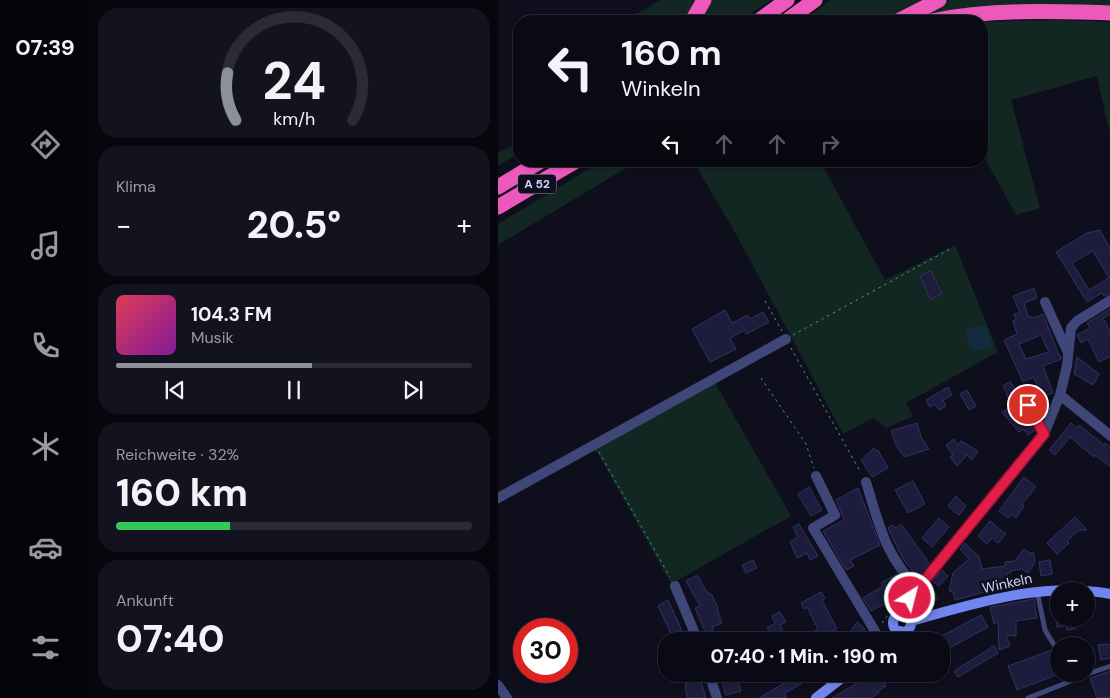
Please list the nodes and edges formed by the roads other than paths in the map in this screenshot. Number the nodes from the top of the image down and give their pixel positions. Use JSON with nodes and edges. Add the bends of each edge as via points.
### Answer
{"nodes":[{"id":1,"x":704,"y":0,"type":"edge"},
{"id":2,"x":788,"y":0,"type":"edge"},
{"id":3,"x":814,"y":0,"type":"edge"},
{"id":4,"x":939,"y":0,"type":"edge"},
{"id":5,"x":1110,"y":13,"type":"edge"},
{"id":6,"x":695,"y":15,"type":"edge"},
{"id":7,"x":767,"y":15,"type":"edge"},
{"id":8,"x":794,"y":15,"type":"edge"},
{"id":9,"x":910,"y":15,"type":"edge"},
{"id":10,"x":976,"y":15,"type":"edge"},
{"id":11,"x":531,"y":167,"type":"edge"},
{"id":12,"x":566,"y":167,"type":"edge"},
{"id":13,"x":498,"y":187,"type":"edge"},
{"id":14,"x":498,"y":208,"type":"edge"},
{"id":15,"x":1110,"y":300,"type":"edge"},
{"id":16,"x":1046,"y":302,"type":"dead end"},
{"id":17,"x":786,"y":339,"type":"road end"},
{"id":18,"x":1068,"y":354,"type":"junction"},
{"id":19,"x":1060,"y":395,"type":"junction"},
{"id":20,"x":1028,"y":405,"type":"dead end"},
{"id":21,"x":1044,"y":434,"type":"junction"},
{"id":22,"x":1110,"y":436,"type":"edge"},
{"id":23,"x":816,"y":476,"type":"road end"},
{"id":24,"x":866,"y":482,"type":"road end"},
{"id":25,"x":498,"y":498,"type":"edge"},
{"id":26,"x":676,"y":586,"type":"road end"},
{"id":27,"x":917,"y":588,"type":"junction"},
{"id":28,"x":1037,"y":590,"type":"junction"},
{"id":29,"x":1110,"y":594,"type":"edge"},
{"id":30,"x":908,"y":617,"type":"junction"},
{"id":31,"x":694,"y":632,"type":"edge"},
{"id":32,"x":876,"y":632,"type":"edge"},
{"id":33,"x":900,"y":632,"type":"joint"},
{"id":34,"x":1050,"y":638,"type":"edge"},
{"id":35,"x":1110,"y":666,"type":"edge"},
{"id":36,"x":1095,"y":671,"type":"edge"},
{"id":37,"x":712,"y":682,"type":"edge"},
{"id":38,"x":837,"y":682,"type":"edge"},
{"id":39,"x":1070,"y":682,"type":"edge"},
{"id":40,"x":1066,"y":684,"type":"joint"},
{"id":41,"x":498,"y":685,"type":"edge"},
{"id":42,"x":507,"y":698,"type":"edge"},
{"id":43,"x":717,"y":698,"type":"edge"},
{"id":44,"x":816,"y":698,"type":"edge"},
{"id":45,"x":1028,"y":698,"type":"edge"}],
"edges":[{"from":1,"to":6,"type":"highway"},
{"from":2,"to":7,"type":"highway"},
{"from":3,"to":8,"type":"highway"},
{"from":4,"to":9,"type":"highway"},
{"from":5,"to":10,"type":"highway"},
{"from":11,"to":13,"type":"highway","number":"A 52"},
{"from":12,"to":14,"type":"highway","number":"A 52"},
{"from":15,"to":18,"type":"street","via":[[1071,328]]},
{"from":16,"to":18,"type":"street"},
{"from":17,"to":25,"type":"street"},
{"from":18,"to":19,"type":"street"},
{"from":19,"to":21,"type":"street"},
{"from":19,"to":22,"type":"street"},
{"from":20,"to":21,"type":"street"},
{"from":21,"to":27,"type":"street"},
{"from":23,"to":32,"type":"street","via":[[835,515],[813,528]]},
{"from":24,"to":27,"type":"street","via":[[886,548]]},
{"from":26,"to":31,"type":"street"},
{"from":27,"to":30,"type":"street","via":[[910,598]]},
{"from":28,"to":29,"type":"street","name":"Winkeln","via":[[1070,589]]},
{"from":28,"to":30,"type":"street","name":"Winkeln"},
{"from":28,"to":34,"type":"lane","via":[[1045,630]]},
{"from":30,"to":33,"type":"street","via":[[908,630]]},
{"from":30,"to":33,"type":"street","via":[[898,615],[893,622]]},
{"from":35,"to":36,"type":"lane"},
{"from":37,"to":43,"type":"street"},
{"from":38,"to":44,"type":"street"},
{"from":39,"to":40,"type":"lane"},
{"from":40,"to":45,"type":"lane"},
{"from":41,"to":42,"type":"street"}]}
